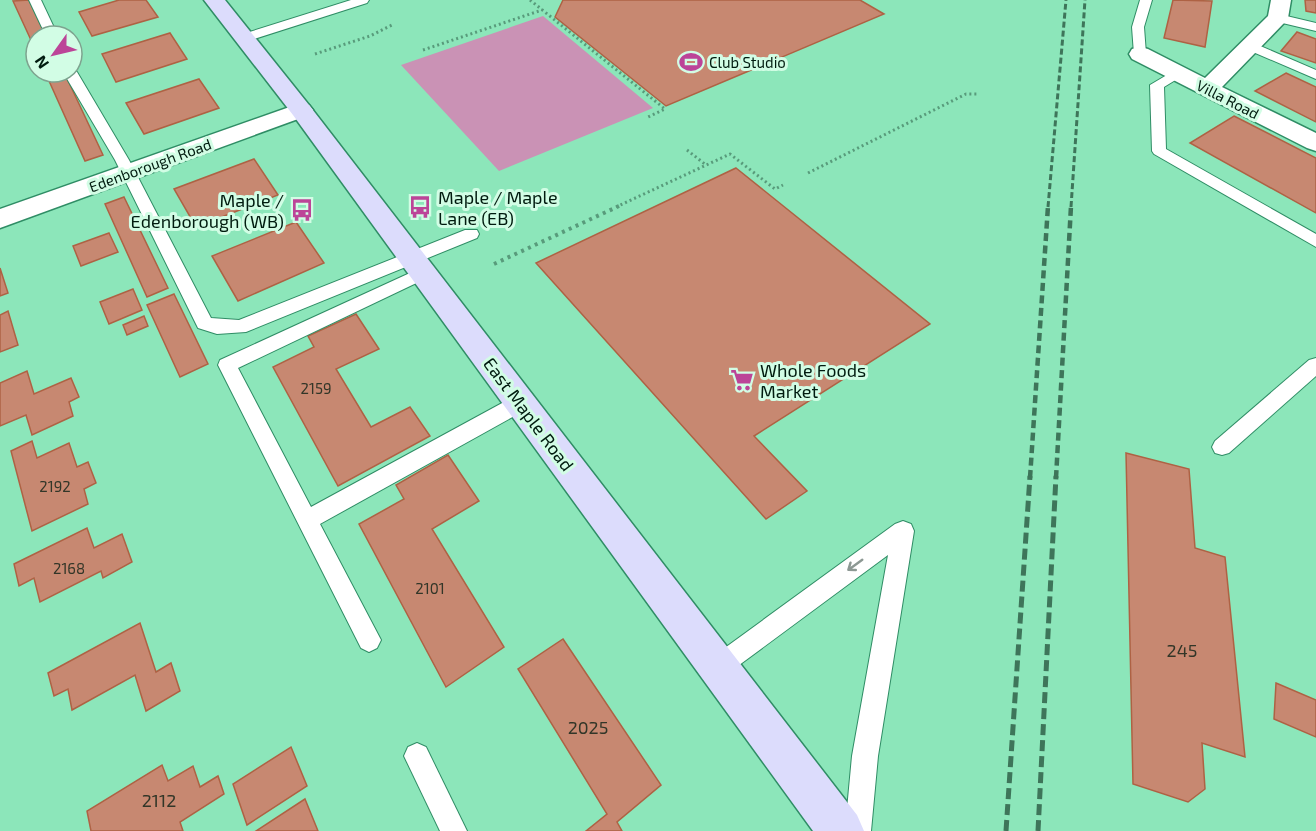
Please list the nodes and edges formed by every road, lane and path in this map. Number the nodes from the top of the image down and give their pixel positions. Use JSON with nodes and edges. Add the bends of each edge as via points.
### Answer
{"nodes":[{"id":1,"x":35,"y":0,"type":"edge"},
{"id":2,"x":214,"y":0,"type":"edge"},
{"id":3,"x":363,"y":0,"type":"edge"},
{"id":4,"x":530,"y":0,"type":"edge"},
{"id":5,"x":1146,"y":0,"type":"edge"},
{"id":6,"x":1279,"y":9,"type":"edge"},
{"id":7,"x":543,"y":10,"type":"junction"},
{"id":8,"x":46,"y":24,"type":"edge"},
{"id":9,"x":394,"y":24,"type":"dead end"},
{"id":10,"x":1316,"y":27,"type":"edge"},
{"id":11,"x":244,"y":38,"type":"junction"},
{"id":12,"x":1251,"y":46,"type":"junction"},
{"id":13,"x":423,"y":50,"type":"dead end"},
{"id":14,"x":315,"y":54,"type":"dead end"},
{"id":15,"x":1140,"y":54,"type":"joint"},
{"id":16,"x":1178,"y":73,"type":"junction"},
{"id":17,"x":1316,"y":75,"type":"edge"},
{"id":18,"x":77,"y":84,"type":"edge"},
{"id":19,"x":1208,"y":88,"type":"junction"},
{"id":20,"x":977,"y":94,"type":"dead end"},
{"id":21,"x":301,"y":110,"type":"junction"},
{"id":22,"x":648,"y":117,"type":"dead end"},
{"id":23,"x":1316,"y":143,"type":"edge"},
{"id":24,"x":687,"y":150,"type":"dead end"},
{"id":25,"x":706,"y":165,"type":"junction"},
{"id":26,"x":808,"y":173,"type":"dead end"},
{"id":27,"x":128,"y":174,"type":"junction"},
{"id":28,"x":783,"y":185,"type":"dead end"},
{"id":29,"x":0,"y":219,"type":"edge"},
{"id":30,"x":471,"y":234,"type":"dead end"},
{"id":31,"x":1316,"y":241,"type":"edge"},
{"id":32,"x":494,"y":264,"type":"dead end"},
{"id":33,"x":417,"y":265,"type":"junction"},
{"id":34,"x":1316,"y":365,"type":"edge"},
{"id":35,"x":520,"y":403,"type":"junction"},
{"id":36,"x":1222,"y":447,"type":"dead end"},
{"id":37,"x":306,"y":521,"type":"junction"},
{"id":38,"x":369,"y":640,"type":"dead end"},
{"id":39,"x":719,"y":666,"type":"junction"},
{"id":40,"x":417,"y":756,"type":"dead end"},
{"id":41,"x":454,"y":831,"type":"edge"},
{"id":42,"x":841,"y":831,"type":"edge"},
{"id":43,"x":858,"y":831,"type":"edge"}],
"edges":[{"from":1,"to":8,"type":"lane"},
{"from":2,"to":11,"type":"main road","name":"East Maple Road"},
{"from":3,"to":11,"type":"lane"},
{"from":4,"to":7,"type":"path"},
{"from":5,"to":15,"type":"lane","via":[[1138,27]]},
{"from":6,"to":10,"type":"lane"},
{"from":6,"to":12,"type":"street"},
{"from":7,"to":13,"type":"path"},
{"from":7,"to":22,"type":"path","via":[[664,109]]},
{"from":9,"to":14,"type":"path","via":[[374,35]]},
{"from":11,"to":21,"type":"main road","name":"East Maple Road"},
{"from":12,"to":17,"type":"lane"},
{"from":12,"to":19,"type":"street"},
{"from":15,"to":16,"type":"street","name":"Villa Road"},
{"from":16,"to":19,"type":"street","name":"Villa Road"},
{"from":16,"to":31,"type":"lane","via":[[1157,85],[1159,152]]},
{"from":18,"to":27,"type":"lane"},
{"from":19,"to":23,"type":"street","name":"Villa Road"},
{"from":20,"to":26,"type":"path","via":[[966,94]]},
{"from":21,"to":27,"type":"street","name":"Edenborough Road"},
{"from":21,"to":33,"type":"main road","name":"East Maple Road"},
{"from":24,"to":25,"type":"path"},
{"from":25,"to":28,"type":"path","via":[[730,154],[775,189]]},
{"from":25,"to":32,"type":"path"},
{"from":27,"to":29,"type":"street","name":"Edenborough Road"},
{"from":27,"to":33,"type":"lane","via":[[204,323],[240,327]]},
{"from":30,"to":33,"type":"lane"},
{"from":33,"to":35,"type":"main road","name":"East Maple Road"},
{"from":33,"to":37,"type":"lane","via":[[228,365]]},
{"from":34,"to":36,"type":"lane"},
{"from":35,"to":37,"type":"lane"},
{"from":35,"to":39,"type":"main road","name":"East Maple Road"},
{"from":37,"to":38,"type":"lane"},
{"from":39,"to":42,"type":"main road","name":"East Maple Road"},
{"from":43,"to":39,"type":"lane","one_way":true,"via":[[864,756],[903,531]]},
{"from":40,"to":41,"type":"lane"}]}
